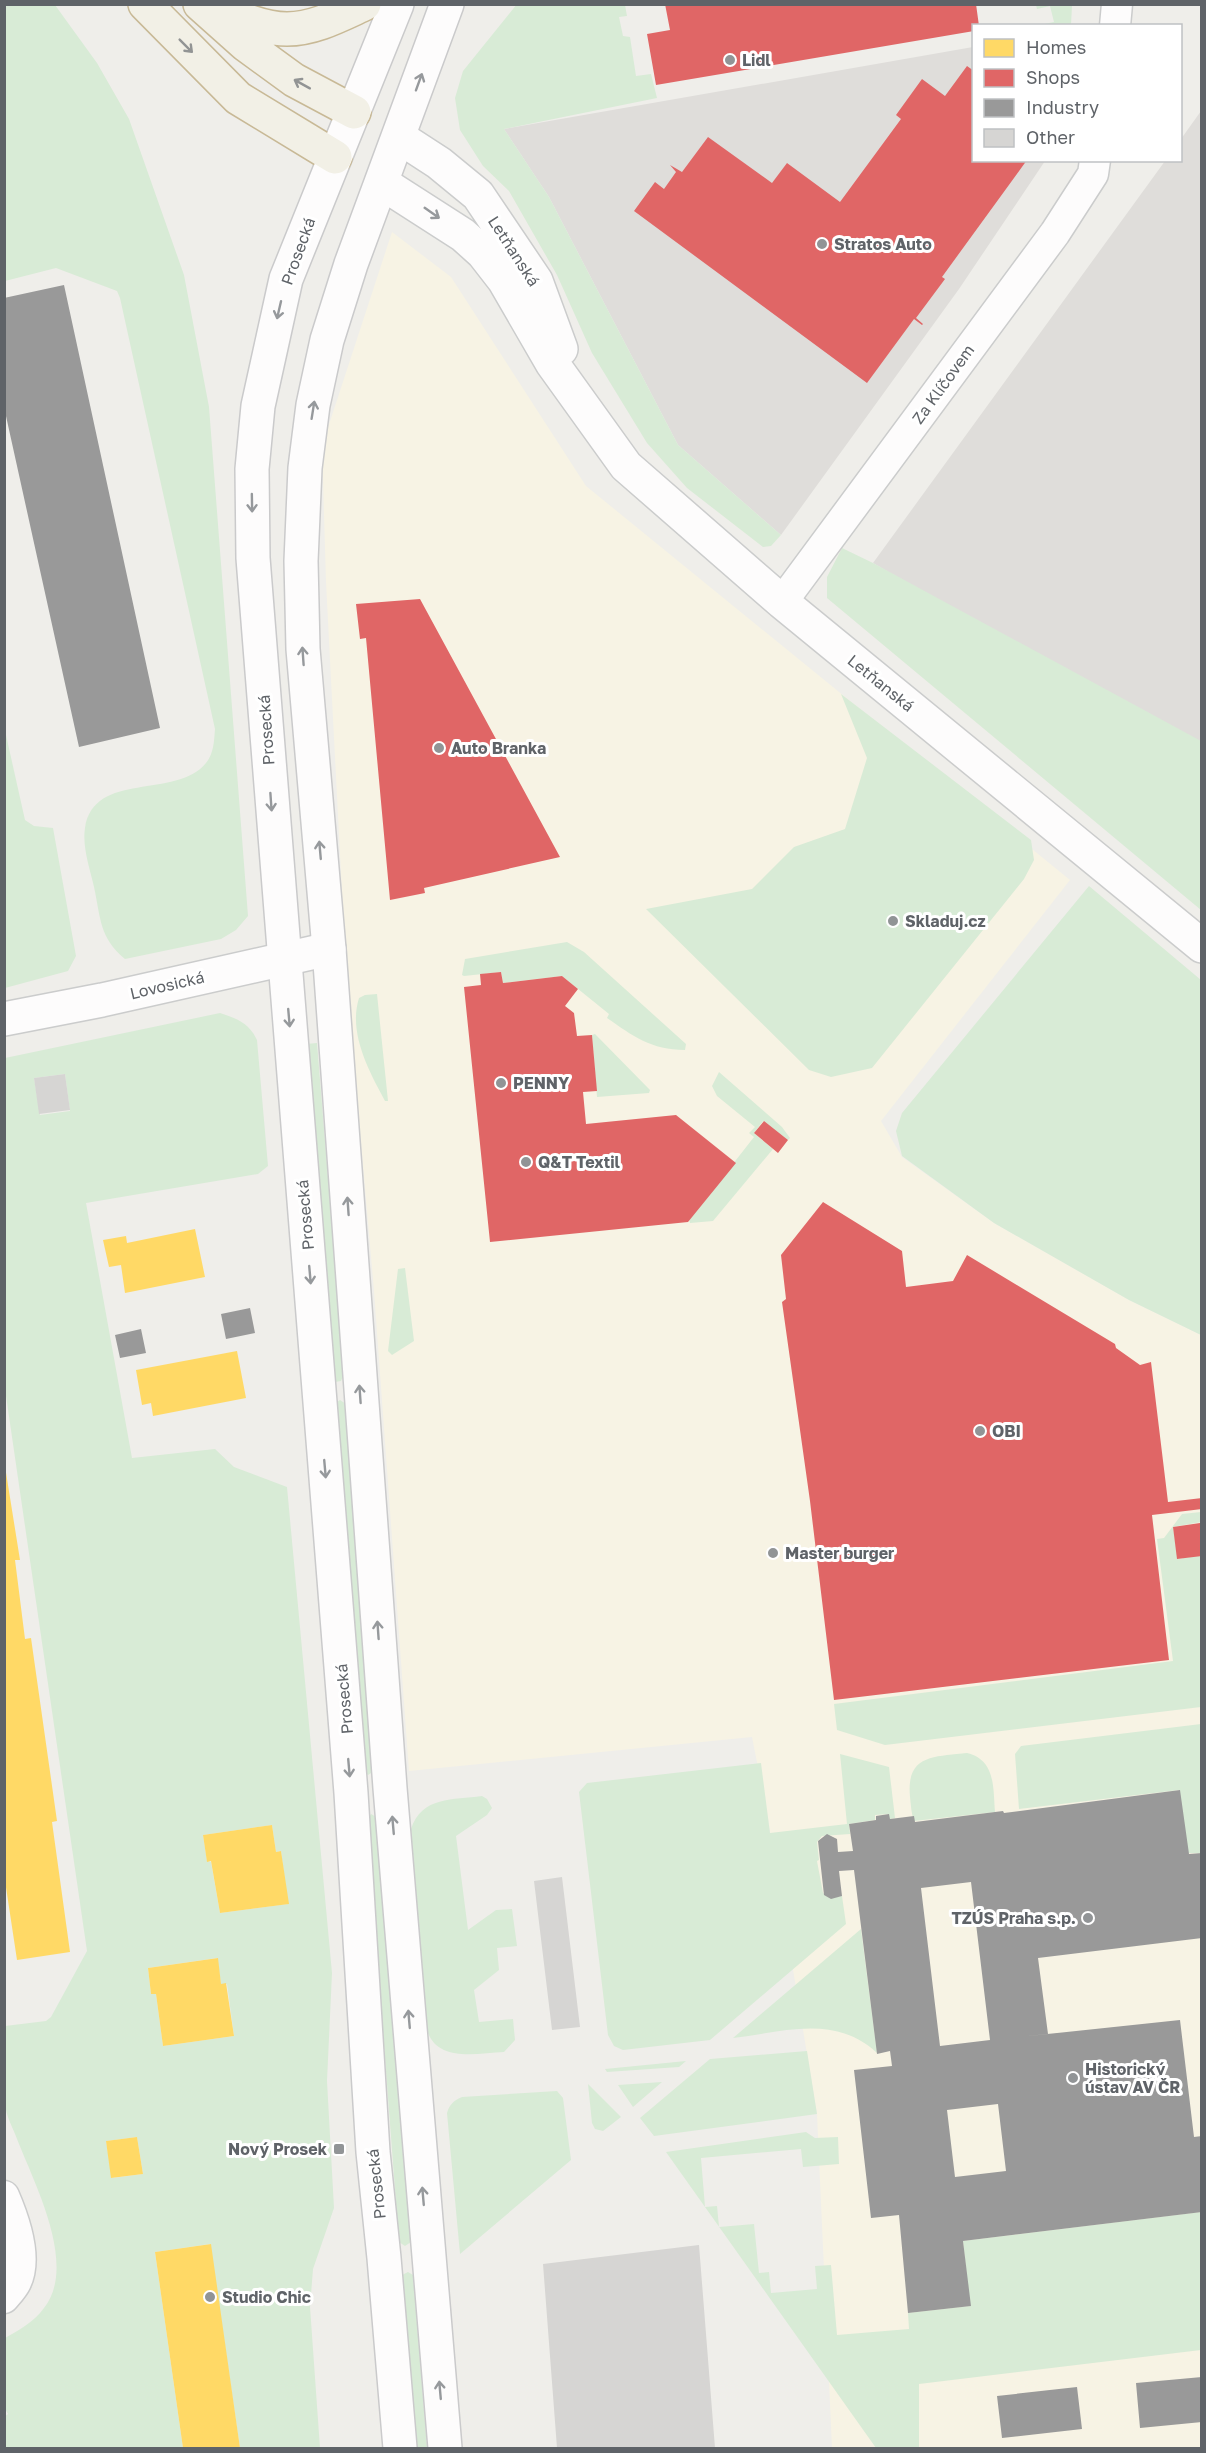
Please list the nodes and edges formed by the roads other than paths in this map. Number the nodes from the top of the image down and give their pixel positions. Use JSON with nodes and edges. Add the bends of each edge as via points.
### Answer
{"nodes":[{"id":1,"x":144,"y":4,"type":"edge"},
{"id":2,"x":200,"y":4,"type":"edge"},
{"id":3,"x":209,"y":4,"type":"edge"},
{"id":4,"x":364,"y":4,"type":"edge"},
{"id":5,"x":397,"y":4,"type":"edge"},
{"id":6,"x":447,"y":4,"type":"edge"},
{"id":7,"x":1117,"y":4,"type":"edge"},
{"id":8,"x":1115,"y":24,"type":"edge"},
{"id":9,"x":354,"y":112,"type":"junction"},
{"id":10,"x":399,"y":137,"type":"junction"},
{"id":11,"x":335,"y":157,"type":"junction"},
{"id":12,"x":1095,"y":162,"type":"edge"},
{"id":13,"x":382,"y":183,"type":"junction"},
{"id":14,"x":580,"y":402,"type":"junction"},
{"id":15,"x":782,"y":602,"type":"junction"},
{"id":16,"x":1202,"y":946,"type":"edge"},
{"id":17,"x":329,"y":949,"type":"junction"},
{"id":18,"x":284,"y":960,"type":"junction"},
{"id":19,"x":4,"y":1019,"type":"edge"},
{"id":20,"x":4,"y":2196,"type":"edge"},
{"id":21,"x":10,"y":2290,"type":"edge"},
{"id":22,"x":399,"y":2448,"type":"edge"},
{"id":23,"x":445,"y":2448,"type":"edge"}],
"edges":[{"from":1,"to":11,"type":"highway","one_way":true,"via":[[238,98]]},
{"from":9,"to":2,"type":"highway","one_way":true,"via":[[294,80]]},
{"from":3,"to":4,"type":"highway","via":[[250,22],[287,29],[327,21]]},
{"from":5,"to":9,"type":"main road","name":"Prosecká"},
{"from":10,"to":6,"type":"main road","one_way":true},
{"from":7,"to":8,"type":"street"},
{"from":9,"to":10,"type":"main road","name":"Letňanská"},
{"from":9,"to":11,"type":"main road","name":"Prosecká"},
{"from":10,"to":13,"type":"main road"},
{"from":10,"to":14,"type":"main road","name":"Letňanská","via":[[478,195],[509,239],[536,280]]},
{"from":11,"to":13,"type":"main road","name":"Letňanská"},
{"from":11,"to":18,"type":"main road","name":"Prosecká","one_way":true,"via":[[286,279],[258,406],[252,469],[253,558]]},
{"from":12,"to":15,"type":"street","name":"Za Klíčovem","via":[[1093,174],[1055,233]]},
{"from":13,"to":14,"type":"main road","name":"Letňanská","one_way":true,"via":[[463,235],[483,253],[504,279],[552,363]]},
{"from":17,"to":13,"type":"main road","one_way":true,"via":[[303,648],[305,468],[327,340]]},
{"from":14,"to":15,"type":"main road","name":"Letňanská","via":[[626,466]]},
{"from":15,"to":16,"type":"main road","name":"Letňanská"},
{"from":17,"to":18,"type":"main road","name":"Lovosická"},
{"from":23,"to":17,"type":"main road","one_way":true,"via":[[390,1788]]},
{"from":18,"to":19,"type":"main road","name":"Lovosická"},
{"from":18,"to":22,"type":"main road","name":"Prosecká","one_way":true,"via":[[351,1793],[373,2152]]},
{"from":20,"to":21,"type":"street","via":[[20,2251],[19,2270]]}]}
